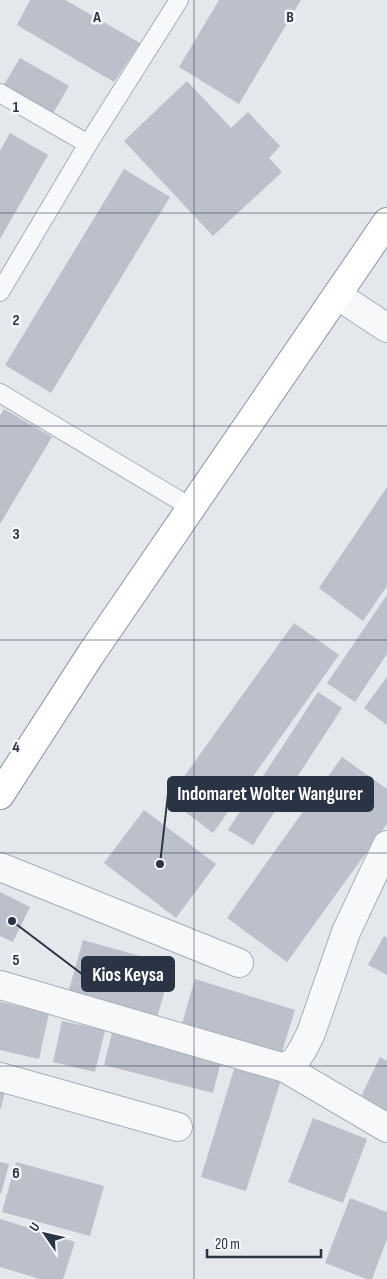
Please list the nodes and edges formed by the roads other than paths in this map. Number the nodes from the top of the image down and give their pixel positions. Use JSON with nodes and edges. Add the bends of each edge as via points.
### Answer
{"nodes":[{"id":1,"x":180,"y":0,"type":"edge"},
{"id":2,"x":0,"y":93,"type":"edge"},
{"id":3,"x":88,"y":144,"type":"junction"},
{"id":4,"x":387,"y":222,"type":"edge"},
{"id":5,"x":0,"y":292,"type":"edge"},
{"id":6,"x":337,"y":295,"type":"junction"},
{"id":7,"x":387,"y":328,"type":"edge"},
{"id":8,"x":0,"y":392,"type":"edge"},
{"id":9,"x":192,"y":508,"type":"junction"},
{"id":10,"x":0,"y":795,"type":"edge"},
{"id":11,"x":387,"y":845,"type":"edge"},
{"id":12,"x":0,"y":867,"type":"edge"},
{"id":13,"x":239,"y":963,"type":"dead end"},
{"id":14,"x":0,"y":985,"type":"edge"},
{"id":15,"x":285,"y":1068,"type":"junction"},
{"id":16,"x":0,"y":1077,"type":"edge"},
{"id":17,"x":178,"y":1127,"type":"dead end"},
{"id":18,"x":387,"y":1128,"type":"edge"}],
"edges":[{"from":1,"to":3,"type":"lane"},
{"from":2,"to":3,"type":"lane"},
{"from":3,"to":5,"type":"lane"},
{"from":4,"to":6,"type":"highway"},
{"from":6,"to":7,"type":"street"},
{"from":6,"to":9,"type":"highway"},
{"from":8,"to":9,"type":"lane"},
{"from":9,"to":10,"type":"highway","via":[[91,654]]},
{"from":11,"to":15,"type":"street","via":[[346,932],[311,1033],[296,1060]]},
{"from":12,"to":13,"type":"street"},
{"from":14,"to":15,"type":"street"},
{"from":15,"to":18,"type":"street"},
{"from":16,"to":17,"type":"street"}]}
